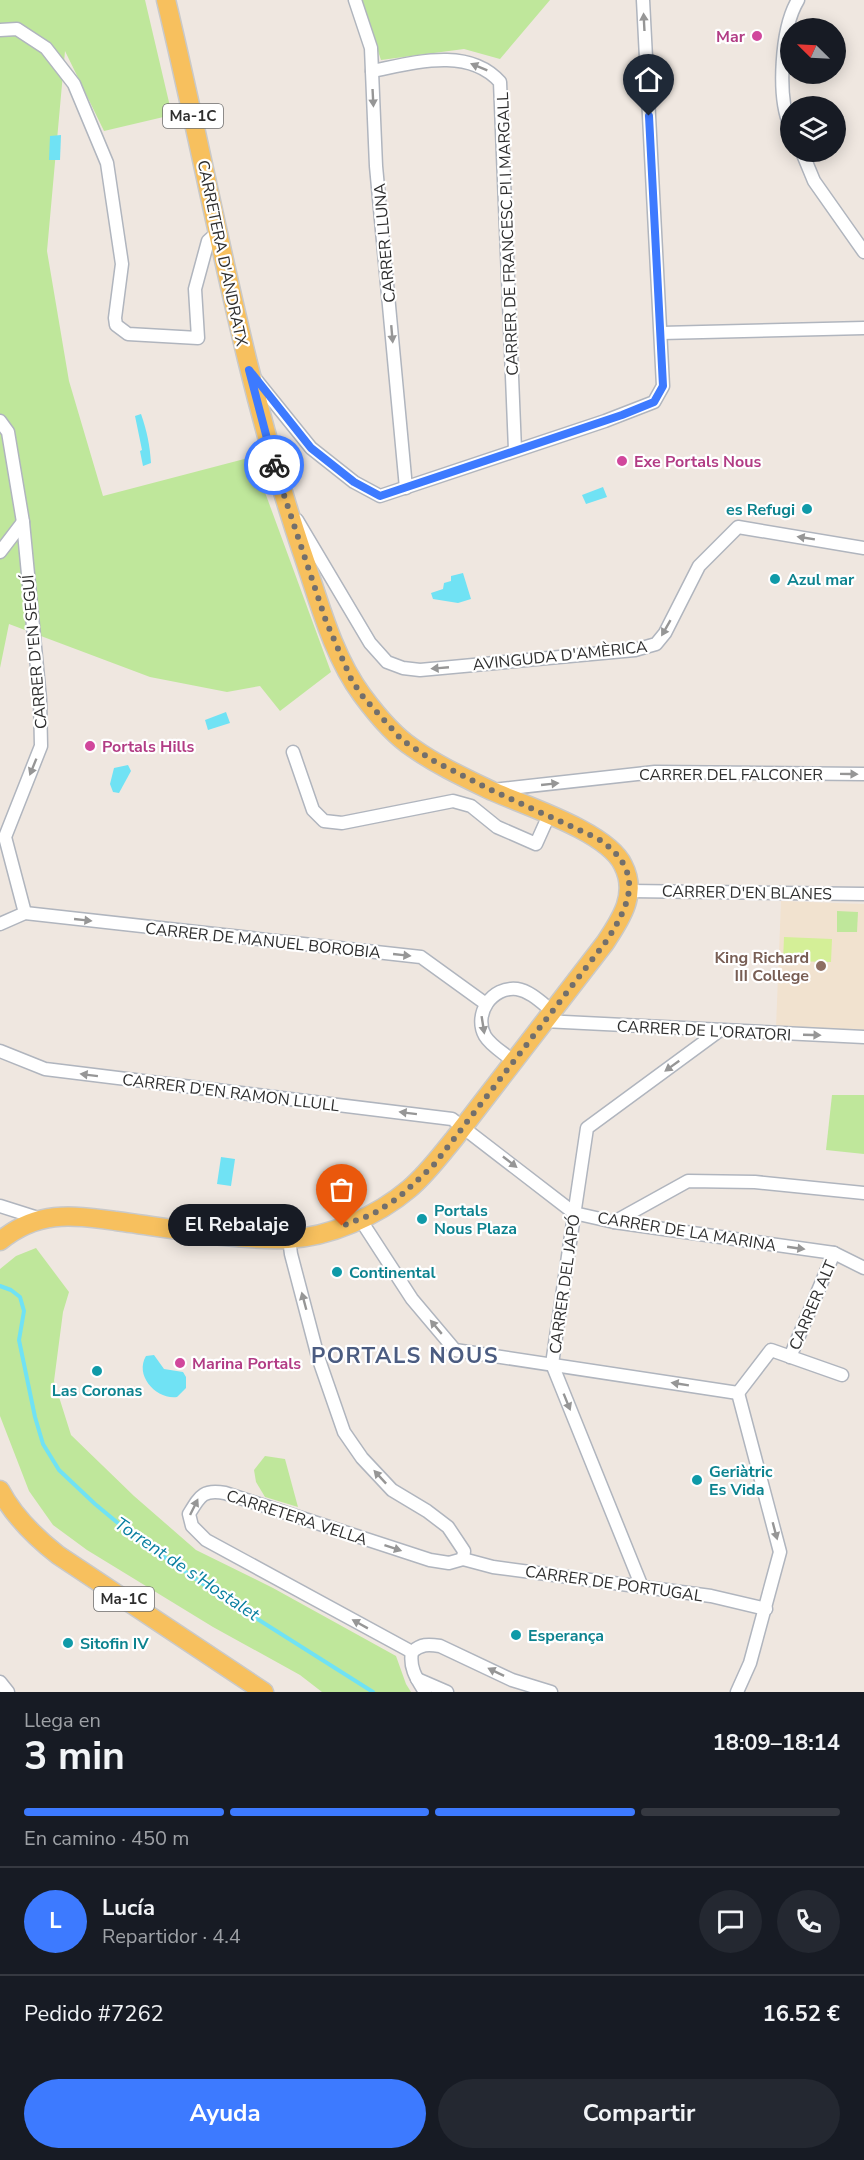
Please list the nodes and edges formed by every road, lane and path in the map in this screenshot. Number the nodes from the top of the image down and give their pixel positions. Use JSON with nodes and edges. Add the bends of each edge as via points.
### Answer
{"nodes":[{"id":1,"x":166,"y":0,"type":"edge"},
{"id":2,"x":355,"y":0,"type":"edge"},
{"id":3,"x":643,"y":0,"type":"edge"},
{"id":4,"x":798,"y":0,"type":"edge"},
{"id":5,"x":0,"y":30,"type":"edge"},
{"id":6,"x":372,"y":71,"type":"junction"},
{"id":7,"x":784,"y":96,"type":"edge"},
{"id":8,"x":806,"y":162,"type":"edge"},
{"id":9,"x":218,"y":232,"type":"junction"},
{"id":10,"x":864,"y":252,"type":"edge"},
{"id":11,"x":864,"y":328,"type":"edge"},
{"id":12,"x":661,"y":333,"type":"junction"},
{"id":13,"x":249,"y":370,"type":"junction"},
{"id":14,"x":0,"y":421,"type":"edge"},
{"id":15,"x":515,"y":450,"type":"junction"},
{"id":16,"x":406,"y":488,"type":"junction"},
{"id":17,"x":284,"y":498,"type":"junction"},
{"id":18,"x":23,"y":522,"type":"junction"},
{"id":19,"x":864,"y":548,"type":"edge"},
{"id":20,"x":0,"y":552,"type":"edge"},
{"id":21,"x":293,"y":752,"type":"dead end"},
{"id":22,"x":864,"y":774,"type":"edge"},
{"id":23,"x":491,"y":790,"type":"junction"},
{"id":24,"x":549,"y":815,"type":"junction"},
{"id":25,"x":629,"y":891,"type":"junction"},
{"id":26,"x":864,"y":894,"type":"edge"},
{"id":27,"x":25,"y":913,"type":"junction"},
{"id":28,"x":0,"y":924,"type":"edge"},
{"id":29,"x":486,"y":1004,"type":"junction"},
{"id":30,"x":548,"y":1016,"type":"junction"},
{"id":31,"x":719,"y":1031,"type":"junction"},
{"id":32,"x":864,"y":1037,"type":"edge"},
{"id":33,"x":0,"y":1051,"type":"edge"},
{"id":34,"x":513,"y":1061,"type":"junction"},
{"id":35,"x":464,"y":1126,"type":"junction"},
{"id":36,"x":864,"y":1193,"type":"edge"},
{"id":37,"x":0,"y":1206,"type":"edge"},
{"id":38,"x":574,"y":1213,"type":"junction"},
{"id":39,"x":41,"y":1219,"type":"junction"},
{"id":40,"x":360,"y":1220,"type":"junction"},
{"id":41,"x":614,"y":1222,"type":"junction"},
{"id":42,"x":289,"y":1239,"type":"junction"},
{"id":43,"x":0,"y":1241,"type":"edge"},
{"id":44,"x":834,"y":1253,"type":"junction"},
{"id":45,"x":864,"y":1268,"type":"edge"},
{"id":46,"x":790,"y":1357,"type":"junction"},
{"id":47,"x":552,"y":1364,"type":"junction"},
{"id":48,"x":842,"y":1376,"type":"dead end"},
{"id":49,"x":738,"y":1393,"type":"junction"},
{"id":50,"x":0,"y":1490,"type":"edge"},
{"id":51,"x":463,"y":1559,"type":"junction"},
{"id":52,"x":642,"y":1587,"type":"junction"},
{"id":53,"x":766,"y":1609,"type":"junction"},
{"id":54,"x":412,"y":1652,"type":"junction"},
{"id":55,"x":417,"y":1679,"type":"junction"},
{"id":56,"x":0,"y":1682,"type":"edge"},
{"id":57,"x":8,"y":1692,"type":"edge"},
{"id":58,"x":264,"y":1692,"type":"edge"},
{"id":59,"x":425,"y":1692,"type":"edge"},
{"id":60,"x":447,"y":1692,"type":"edge"},
{"id":61,"x":551,"y":1692,"type":"edge"},
{"id":62,"x":737,"y":1692,"type":"edge"}],
"edges":[{"from":1,"to":9,"type":"main road","name":"CARRETERA D'ANDRATX","number":"Ma-1C"},
{"from":2,"to":6,"type":"street","name":"CARRER LLUNA","via":[[371,48]]},
{"from":12,"to":3,"type":"street","one_way":true},
{"from":4,"to":7,"type":"street","via":[[783,54]]},
{"from":5,"to":9,"type":"street","via":[[17,29],[46,48],[74,84],[107,163],[122,264],[116,325],[128,334],[198,338],[195,290],[208,241]]},
{"from":15,"to":6,"type":"street","name":"CARRER DE FRANCESC PI I MARGALL","one_way":true,"via":[[500,82],[491,72],[471,63],[433,59]]},
{"from":6,"to":16,"type":"street","name":"CARRER LLUNA","one_way":true,"via":[[376,166]]},
{"from":8,"to":10,"type":"street","via":[[814,180]]},
{"from":9,"to":13,"type":"main road","name":"CARRETERA D'ANDRATX","number":"Ma-1C"},
{"from":11,"to":12,"type":"street"},
{"from":12,"to":15,"type":"street","via":[[663,386],[654,402]]},
{"from":13,"to":16,"type":"street","via":[[311,448],[354,482],[380,496]]},
{"from":13,"to":17,"type":"main road","name":"CARRETERA D'ANDRATX","number":"Ma-1C"},
{"from":14,"to":18,"type":"street","name":"CARRER D'EN SEGUÍ","via":[[8,432]]},
{"from":15,"to":16,"type":"street"},
{"from":19,"to":17,"type":"street","name":"AVINGUDA D'AMÈRICA","one_way":true,"via":[[738,527],[699,566],[656,644],[635,650],[420,670],[387,662],[370,643]]},
{"from":17,"to":23,"type":"main road","name":"CARRETERA D'ANDRATX","number":"Ma-1C","via":[[326,621],[352,681],[364,698],[410,747]]},
{"from":18,"to":20,"type":"street"},
{"from":18,"to":27,"type":"street","name":"CARRER D'EN SEGUÍ","one_way":true,"via":[[41,746],[5,837]]},
{"from":21,"to":24,"type":"street","via":[[314,810],[324,821],[342,823],[453,801],[471,806],[497,827],[536,844]]},
{"from":23,"to":22,"type":"street","name":"CARRER DEL FALCONER","one_way":true,"via":[[655,772]]},
{"from":23,"to":24,"type":"main road","name":"CARRETERA D'ANDRATX","number":"Ma-1C"},
{"from":24,"to":25,"type":"main road","name":"CARRETERA D'ANDRATX","number":"Ma-1C","via":[[610,847],[624,865]]},
{"from":25,"to":26,"type":"street","name":"CARRER D'EN BLANES"},
{"from":25,"to":30,"type":"main road","via":[[627,905],[613,930]]},
{"from":27,"to":28,"type":"street"},
{"from":27,"to":29,"type":"street","name":"CARRER DE MANUEL BOROBIA","one_way":true,"via":[[421,957]]},
{"from":29,"to":30,"type":"street","via":[[502,991],[518,989],[531,995]]},
{"from":29,"to":34,"type":"street","one_way":true,"via":[[481,1018],[483,1031]]},
{"from":30,"to":31,"type":"street","name":"CARRER DE L'ORATORI"},
{"from":30,"to":34,"type":"main road"},
{"from":31,"to":32,"type":"street","name":"CARRER DE L'ORATORI","one_way":true},
{"from":31,"to":38,"type":"street","name":"CARRER DEL JAPÓ","one_way":true,"via":[[587,1128]]},
{"from":35,"to":33,"type":"street","name":"CARRER D'EN RAMON LLULL","one_way":true,"via":[[452,1119],[45,1069]]},
{"from":34,"to":35,"type":"main road"},
{"from":35,"to":38,"type":"street","name":"CARRER DE LA MARINA","one_way":true},
{"from":35,"to":40,"type":"main road","via":[[410,1188]]},
{"from":36,"to":41,"type":"street","via":[[755,1182],[688,1181]]},
{"from":37,"to":39,"type":"street"},
{"from":38,"to":41,"type":"street","name":"CARRER DE LA MARINA"},
{"from":38,"to":47,"type":"street","name":"CARRER DEL JAPÓ"},
{"from":39,"to":42,"type":"main road","via":[[69,1215]]},
{"from":39,"to":43,"type":"main road"},
{"from":40,"to":42,"type":"main road"},
{"from":47,"to":40,"type":"street","one_way":true,"via":[[455,1350],[412,1299]]},
{"from":41,"to":44,"type":"street","name":"CARRER DE LA MARINA","one_way":true},
{"from":51,"to":42,"type":"street","one_way":true,"via":[[464,1551],[448,1527],[392,1490],[344,1432],[318,1357]]},
{"from":44,"to":45,"type":"street","name":"CARRER DE LA MARINA"},
{"from":44,"to":46,"type":"street","name":"CARRER ALT"},
{"from":46,"to":48,"type":"street"},
{"from":46,"to":49,"type":"street","via":[[771,1350]]},
{"from":49,"to":47,"type":"street","one_way":true},
{"from":47,"to":52,"type":"street","name":"CARRER DEL JAPÓ","one_way":true},
{"from":49,"to":53,"type":"street","one_way":true,"via":[[780,1552]]},
{"from":50,"to":58,"type":"main road","number":"Ma-1C","via":[[20,1520],[58,1555]]},
{"from":51,"to":52,"type":"street","name":"CARRER DE PORTUGAL","via":[[493,1567]]},
{"from":54,"to":51,"type":"street","name":"CARRETERA VELLA","one_way":true,"via":[[206,1540],[192,1526],[189,1514],[200,1496],[213,1491],[430,1560],[449,1563]]},
{"from":52,"to":53,"type":"street","name":"CARRER DE PORTUGAL","via":[[711,1596]]},
{"from":53,"to":62,"type":"street"},
{"from":54,"to":55,"type":"street","via":[[410,1660]]},
{"from":61,"to":54,"type":"street","one_way":true,"via":[[512,1680],[440,1646],[418,1646]]},
{"from":55,"to":59,"type":"street"},
{"from":55,"to":60,"type":"street"},
{"from":56,"to":57,"type":"street"}]}
